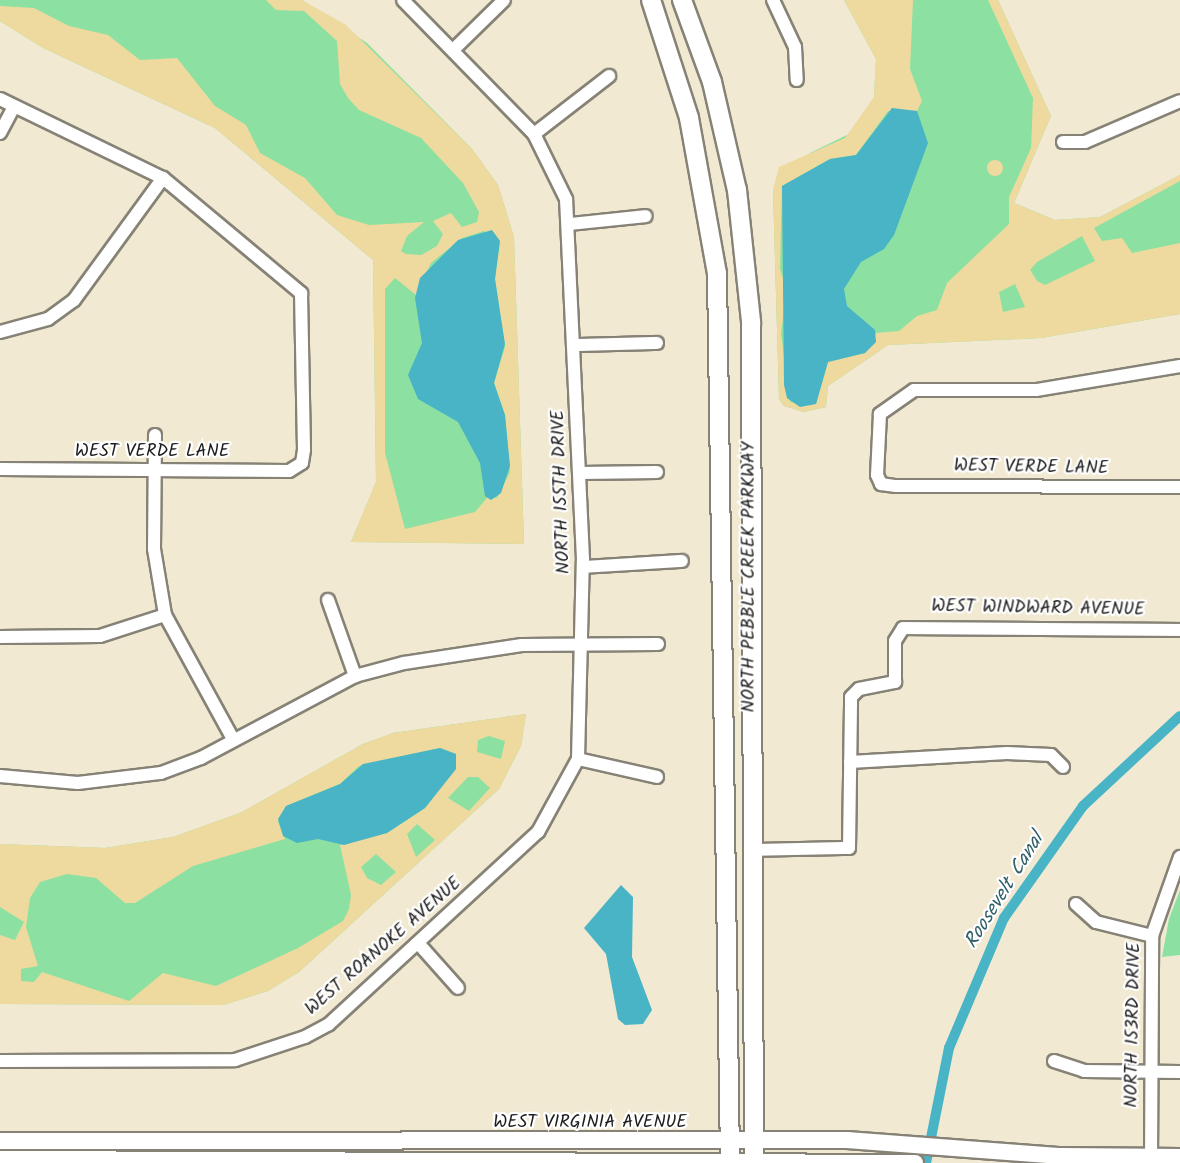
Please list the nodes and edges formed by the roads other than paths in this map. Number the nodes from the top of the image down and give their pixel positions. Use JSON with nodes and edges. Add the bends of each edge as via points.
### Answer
{"nodes":[{"id":1,"x":403,"y":0,"type":"edge"},
{"id":2,"x":504,"y":0,"type":"edge"},
{"id":3,"x":651,"y":0,"type":"edge"},
{"id":4,"x":682,"y":0,"type":"edge"},
{"id":5,"x":773,"y":0,"type":"edge"},
{"id":6,"x":453,"y":50,"type":"junction"},
{"id":7,"x":609,"y":76,"type":"dead end"},
{"id":8,"x":797,"y":80,"type":"dead end"},
{"id":9,"x":0,"y":99,"type":"edge"},
{"id":10,"x":1180,"y":101,"type":"edge"},
{"id":11,"x":14,"y":107,"type":"junction"},
{"id":12,"x":0,"y":133,"type":"edge"},
{"id":13,"x":534,"y":134,"type":"junction"},
{"id":14,"x":1064,"y":142,"type":"dead end"},
{"id":15,"x":163,"y":178,"type":"junction"},
{"id":16,"x":646,"y":216,"type":"dead end"},
{"id":17,"x":570,"y":224,"type":"junction"},
{"id":18,"x":0,"y":332,"type":"edge"},
{"id":19,"x":657,"y":343,"type":"dead end"},
{"id":20,"x":575,"y":345,"type":"junction"},
{"id":21,"x":1180,"y":366,"type":"edge"},
{"id":22,"x":155,"y":435,"type":"dead end"},
{"id":23,"x":0,"y":469,"type":"edge"},
{"id":24,"x":154,"y":471,"type":"junction"},
{"id":25,"x":657,"y":472,"type":"dead end"},
{"id":26,"x":580,"y":473,"type":"junction"},
{"id":27,"x":1180,"y":488,"type":"edge"},
{"id":28,"x":721,"y":560,"type":"junction"},
{"id":29,"x":749,"y":560,"type":"junction"},
{"id":30,"x":682,"y":561,"type":"dead end"},
{"id":31,"x":583,"y":567,"type":"junction"},
{"id":32,"x":328,"y":600,"type":"dead end"},
{"id":33,"x":165,"y":615,"type":"junction"},
{"id":34,"x":1180,"y":630,"type":"edge"},
{"id":35,"x":0,"y":637,"type":"edge"},
{"id":36,"x":582,"y":644,"type":"junction"},
{"id":37,"x":658,"y":644,"type":"dead end"},
{"id":38,"x":355,"y":676,"type":"junction"},
{"id":39,"x":233,"y":740,"type":"junction"},
{"id":40,"x":578,"y":759,"type":"junction"},
{"id":41,"x":850,"y":762,"type":"junction"},
{"id":42,"x":1063,"y":767,"type":"dead end"},
{"id":43,"x":0,"y":776,"type":"edge"},
{"id":44,"x":657,"y":777,"type":"dead end"},
{"id":45,"x":751,"y":850,"type":"junction"},
{"id":46,"x":725,"y":851,"type":"junction"},
{"id":47,"x":1180,"y":857,"type":"edge"},
{"id":48,"x":1076,"y":904,"type":"dead end"},
{"id":49,"x":1152,"y":936,"type":"junction"},
{"id":50,"x":418,"y":943,"type":"junction"},
{"id":51,"x":458,"y":988,"type":"dead end"},
{"id":52,"x":0,"y":1061,"type":"edge"},
{"id":53,"x":1054,"y":1061,"type":"dead end"},
{"id":54,"x":1180,"y":1071,"type":"edge"},
{"id":55,"x":1150,"y":1072,"type":"junction"},
{"id":56,"x":0,"y":1141,"type":"edge"},
{"id":57,"x":754,"y":1141,"type":"junction"},
{"id":58,"x":729,"y":1142,"type":"junction"},
{"id":59,"x":1180,"y":1157,"type":"edge"},
{"id":60,"x":0,"y":1159,"type":"edge"},
{"id":61,"x":1151,"y":1160,"type":"edge"},
{"id":62,"x":730,"y":1162,"type":"edge"},
{"id":63,"x":754,"y":1162,"type":"edge"},
{"id":64,"x":909,"y":1162,"type":"edge"},
{"id":65,"x":915,"y":1163,"type":"edge"}],
"edges":[{"from":1,"to":6,"type":"street","name":"NORTH 155TH DRIVE"},
{"from":2,"to":6,"type":"street"},
{"from":3,"to":28,"type":"main road","name":"NORTH PEBBLE CREEK PARKWAY","via":[[689,118],[714,242],[721,347]]},
{"from":4,"to":29,"type":"main road","name":"NORTH PEBBLE CREEK PARKWAY","via":[[712,81],[744,236],[752,353]]},
{"from":5,"to":8,"type":"street","via":[[795,47]]},
{"from":6,"to":13,"type":"street","name":"NORTH 155TH DRIVE"},
{"from":7,"to":13,"type":"street"},
{"from":9,"to":11,"type":"street"},
{"from":10,"to":14,"type":"street","via":[[1085,142]]},
{"from":11,"to":12,"type":"street"},
{"from":11,"to":15,"type":"street"},
{"from":13,"to":17,"type":"street","name":"NORTH 155TH DRIVE","via":[[556,175]]},
{"from":15,"to":18,"type":"street","via":[[74,300],[48,319]]},
{"from":15,"to":24,"type":"street","name":"WEST VERDE LANE","via":[[301,293],[302,463],[289,471]]},
{"from":16,"to":17,"type":"street"},
{"from":17,"to":20,"type":"street","name":"NORTH 155TH DRIVE"},
{"from":19,"to":20,"type":"street"},
{"from":20,"to":26,"type":"street","name":"NORTH 155TH DRIVE"},
{"from":21,"to":27,"type":"street","name":"WEST VERDE LANE","via":[[1036,390],[914,390],[880,414],[881,484]]},
{"from":22,"to":24,"type":"street"},
{"from":23,"to":24,"type":"street","name":"WEST VERDE LANE"},
{"from":24,"to":33,"type":"street","via":[[154,549]]},
{"from":25,"to":26,"type":"street"},
{"from":26,"to":31,"type":"street","name":"NORTH 155TH DRIVE"},
{"from":28,"to":29,"type":"main road"},
{"from":28,"to":46,"type":"main road","name":"NORTH PEBBLE CREEK PARKWAY"},
{"from":29,"to":45,"type":"main road","name":"NORTH PEBBLE CREEK PARKWAY"},
{"from":30,"to":31,"type":"street"},
{"from":31,"to":36,"type":"street","name":"NORTH 155TH DRIVE"},
{"from":32,"to":38,"type":"street"},
{"from":33,"to":35,"type":"street","via":[[100,636]]},
{"from":33,"to":39,"type":"street"},
{"from":34,"to":41,"type":"street","name":"WEST WINDWARD AVENUE","via":[[917,626],[897,634],[895,682],[853,693]]},
{"from":36,"to":37,"type":"street"},
{"from":36,"to":38,"type":"street","via":[[506,646]]},
{"from":36,"to":40,"type":"street","name":"NORTH 155TH DRIVE"},
{"from":38,"to":39,"type":"street"},
{"from":39,"to":43,"type":"street","via":[[201,758],[120,780],[78,783]]},
{"from":40,"to":44,"type":"street"},
{"from":40,"to":50,"type":"street","name":"WEST ROANOKE AVENUE","via":[[538,831]]},
{"from":41,"to":42,"type":"street","via":[[1019,753],[1051,755]]},
{"from":41,"to":45,"type":"street","via":[[849,848]]},
{"from":45,"to":46,"type":"main road"},
{"from":45,"to":57,"type":"main road","name":"NORTH PEBBLE CREEK PARKWAY"},
{"from":46,"to":58,"type":"main road","name":"NORTH PEBBLE CREEK PARKWAY"},
{"from":47,"to":49,"type":"street","name":"NORTH 153RD DRIVE"},
{"from":48,"to":49,"type":"street","via":[[1096,922]]},
{"from":49,"to":55,"type":"street","name":"NORTH 153RD DRIVE"},
{"from":50,"to":51,"type":"street"},
{"from":50,"to":52,"type":"street","name":"WEST ROANOKE AVENUE","via":[[329,1024],[276,1051],[180,1064]]},
{"from":53,"to":55,"type":"street","via":[[1084,1071]]},
{"from":54,"to":55,"type":"street"},
{"from":55,"to":61,"type":"street","name":"NORTH 153RD DRIVE"},
{"from":56,"to":58,"type":"main road","name":"WEST VIRGINIA AVENUE"},
{"from":57,"to":58,"type":"main road","name":"WEST VIRGINIA AVENUE"},
{"from":57,"to":61,"type":"main road","name":"WEST VIRGINIA AVENUE","via":[[911,1142]]},
{"from":57,"to":63,"type":"main road","name":"NORTH PEBBLE CREEK PARKWAY"},
{"from":58,"to":62,"type":"main road","name":"NORTH PEBBLE CREEK PARKWAY"},
{"from":59,"to":61,"type":"main road","name":"WEST VIRGINIA AVENUE"},
{"from":60,"to":62,"type":"main road","name":"WEST VIRGINIA AVENUE"},
{"from":62,"to":63,"type":"main road","name":"WEST VIRGINIA AVENUE"},
{"from":63,"to":64,"type":"main road","name":"WEST VIRGINIA AVENUE"},
{"from":64,"to":65,"type":"main road","name":"WEST VIRGINIA AVENUE"}]}
